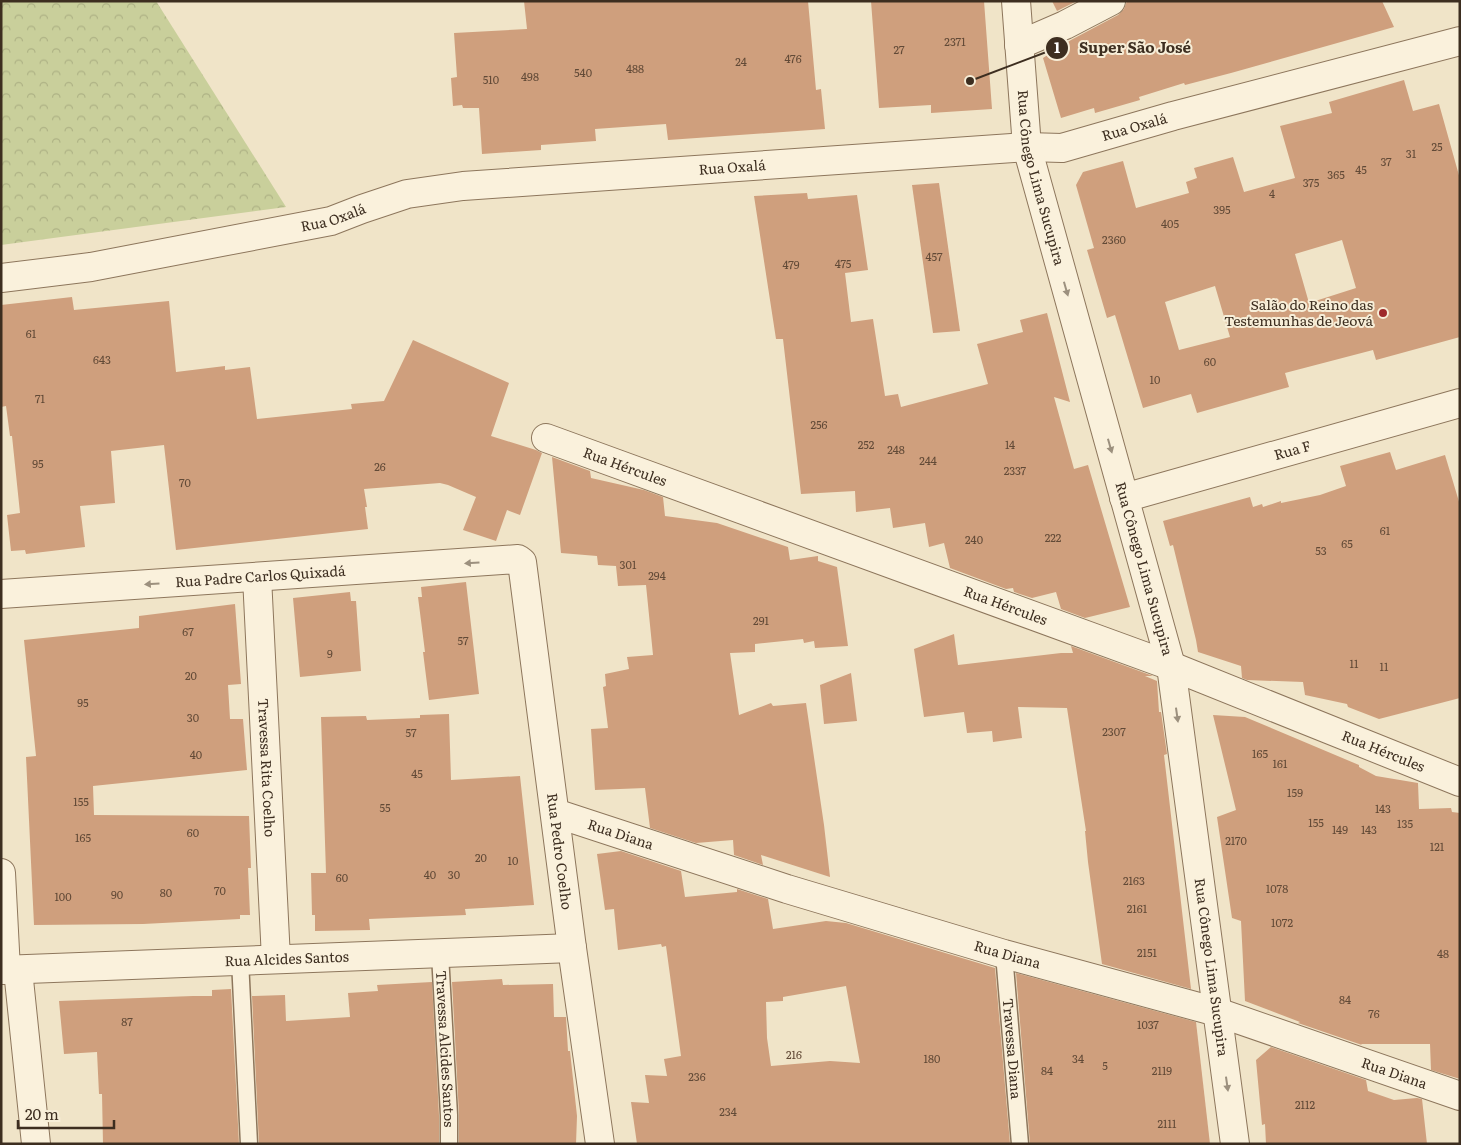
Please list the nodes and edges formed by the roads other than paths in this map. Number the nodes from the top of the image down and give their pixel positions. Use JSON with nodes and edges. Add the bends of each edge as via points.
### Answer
{"nodes":[{"id":1,"x":1016,"y":1,"type":"edge"},
{"id":2,"x":1111,"y":1,"type":"edge"},
{"id":3,"x":1460,"y":41,"type":"edge"},
{"id":4,"x":1019,"y":45,"type":"junction"},
{"id":5,"x":1027,"y":147,"type":"junction"},
{"id":6,"x":1,"y":278,"type":"edge"},
{"id":7,"x":1460,"y":403,"type":"edge"},
{"id":8,"x":546,"y":438,"type":"dead end"},
{"id":9,"x":1124,"y":498,"type":"junction"},
{"id":10,"x":520,"y":560,"type":"joint"},
{"id":11,"x":257,"y":577,"type":"junction"},
{"id":12,"x":1,"y":594,"type":"edge"},
{"id":13,"x":1171,"y":666,"type":"junction"},
{"id":14,"x":1460,"y":782,"type":"edge"},
{"id":15,"x":555,"y":813,"type":"junction"},
{"id":16,"x":1,"y":873,"type":"edge"},
{"id":17,"x":572,"y":948,"type":"junction"},
{"id":18,"x":440,"y":954,"type":"junction"},
{"id":19,"x":1004,"y":954,"type":"junction"},
{"id":20,"x":276,"y":959,"type":"junction"},
{"id":21,"x":240,"y":960,"type":"junction"},
{"id":22,"x":9,"y":970,"type":"edge"},
{"id":23,"x":1217,"y":1012,"type":"junction"},
{"id":24,"x":1460,"y":1096,"type":"edge"},
{"id":25,"x":36,"y":1144,"type":"edge"},
{"id":26,"x":249,"y":1144,"type":"edge"},
{"id":27,"x":449,"y":1144,"type":"edge"},
{"id":28,"x":600,"y":1144,"type":"edge"},
{"id":29,"x":1020,"y":1144,"type":"edge"},
{"id":30,"x":1234,"y":1144,"type":"edge"}],
"edges":[{"from":1,"to":4,"type":"street","name":"Rua Cônego Lima Sucupira"},
{"from":2,"to":4,"type":"street"},
{"from":3,"to":5,"type":"street","name":"Rua Oxalá","via":[[1062,148]]},
{"from":4,"to":5,"type":"street","name":"Rua Cônego Lima Sucupira"},
{"from":5,"to":6,"type":"street","name":"Rua Oxalá","via":[[463,186],[407,194],[331,221],[91,267]]},
{"from":5,"to":9,"type":"street","name":"Rua Cônego Lima Sucupira","one_way":true},
{"from":7,"to":9,"type":"street","name":"Rua F"},
{"from":8,"to":13,"type":"street","name":"Rua Hércules"},
{"from":9,"to":13,"type":"street","name":"Rua Cônego Lima Sucupira"},
{"from":10,"to":11,"type":"street","name":"Rua Padre Carlos Quixadá","one_way":true},
{"from":10,"to":15,"type":"street","name":"Rua Pedro Coelho"},
{"from":11,"to":12,"type":"street","name":"Rua Padre Carlos Quixadá","one_way":true},
{"from":11,"to":20,"type":"street","name":"Travessa Rita Coelho"},
{"from":13,"to":14,"type":"street","name":"Rua Hércules"},
{"from":13,"to":23,"type":"street","name":"Rua Cônego Lima Sucupira","one_way":true},
{"from":15,"to":17,"type":"street","name":"Rua Pedro Coelho"},
{"from":15,"to":19,"type":"street","name":"Rua Diana","via":[[786,889]]},
{"from":16,"to":22,"type":"street"},
{"from":17,"to":18,"type":"street","name":"Rua Alcides Santos"},
{"from":17,"to":28,"type":"street","name":"Rua Pedro Coelho"},
{"from":18,"to":20,"type":"street","name":"Rua Alcides Santos"},
{"from":18,"to":27,"type":"lane","name":"Travessa Alcides Santos"},
{"from":19,"to":23,"type":"street","name":"Rua Diana"},
{"from":19,"to":29,"type":"lane","name":"Travessa Diana"},
{"from":20,"to":21,"type":"street","name":"Rua Alcides Santos"},
{"from":21,"to":22,"type":"street","name":"Rua Alcides Santos"},
{"from":21,"to":26,"type":"lane"},
{"from":22,"to":25,"type":"street"},
{"from":23,"to":24,"type":"street","name":"Rua Diana"},
{"from":23,"to":30,"type":"street","name":"Rua Cônego Lima Sucupira","one_way":true}]}
